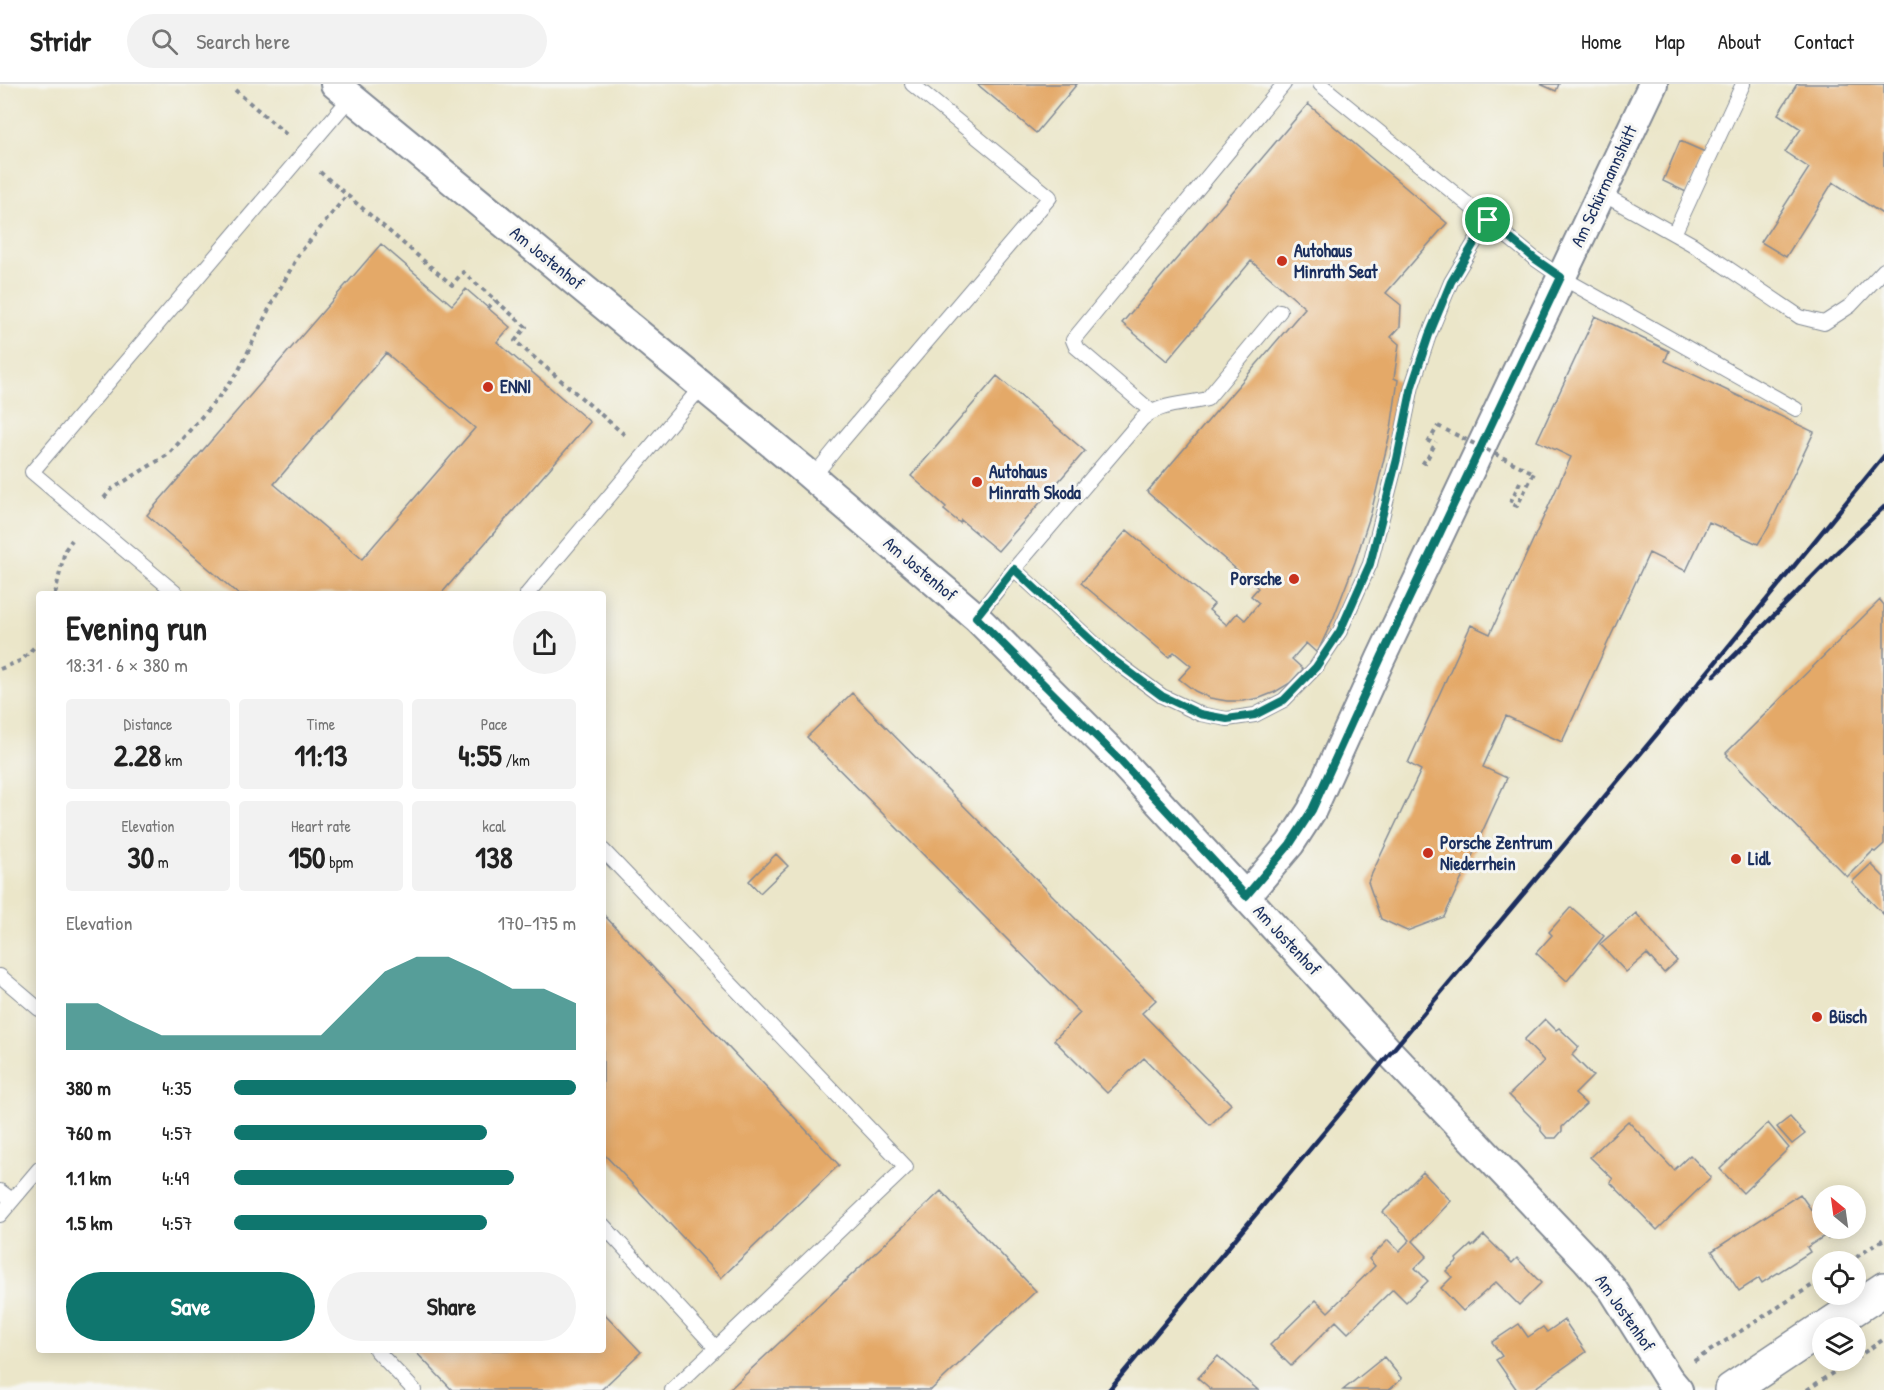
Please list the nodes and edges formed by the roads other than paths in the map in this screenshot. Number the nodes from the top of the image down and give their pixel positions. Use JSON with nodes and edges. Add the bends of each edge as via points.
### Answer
{"nodes":[{"id":1,"x":912,"y":84,"type":"edge"},
{"id":2,"x":1284,"y":84,"type":"edge"},
{"id":3,"x":1320,"y":84,"type":"edge"},
{"id":4,"x":1653,"y":84,"type":"edge"},
{"id":5,"x":1743,"y":84,"type":"edge"},
{"id":6,"x":343,"y":90,"type":"edge"},
{"id":7,"x":1601,"y":192,"type":"junction"},
{"id":8,"x":1488,"y":220,"type":"junction"},
{"id":9,"x":1674,"y":234,"type":"junction"},
{"id":10,"x":1884,"y":270,"type":"edge"},
{"id":11,"x":1561,"y":277,"type":"junction"},
{"id":12,"x":1280,"y":311,"type":"dead end"},
{"id":13,"x":702,"y":386,"type":"junction"},
{"id":14,"x":1796,"y":409,"type":"dead end"},
{"id":15,"x":1151,"y":411,"type":"junction"},
{"id":16,"x":812,"y":478,"type":"junction"},
{"id":17,"x":1014,"y":569,"type":"junction"},
{"id":18,"x":173,"y":591,"type":"edge"},
{"id":19,"x":530,"y":591,"type":"edge"},
{"id":20,"x":976,"y":617,"type":"junction"},
{"id":21,"x":606,"y":853,"type":"edge"},
{"id":22,"x":1246,"y":896,"type":"junction"},
{"id":23,"x":0,"y":976,"type":"edge"},
{"id":24,"x":36,"y":1006,"type":"edge"},
{"id":25,"x":36,"y":1172,"type":"edge"},
{"id":26,"x":0,"y":1191,"type":"edge"},
{"id":27,"x":12,"y":1200,"type":"junction"},
{"id":28,"x":0,"y":1215,"type":"edge"},
{"id":29,"x":606,"y":1228,"type":"edge"},
{"id":30,"x":1884,"y":1289,"type":"edge"},
{"id":31,"x":1841,"y":1317,"type":"edge"},
{"id":32,"x":1812,"y":1336,"type":"edge"},
{"id":33,"x":716,"y":1348,"type":"junction"},
{"id":34,"x":379,"y":1353,"type":"edge"},
{"id":35,"x":1673,"y":1384,"type":"edge"},
{"id":36,"x":414,"y":1390,"type":"edge"},
{"id":37,"x":672,"y":1390,"type":"edge"},
{"id":38,"x":1731,"y":1390,"type":"edge"}],
"edges":[{"from":1,"to":16,"type":"lane","via":[[1050,197]]},
{"from":2,"to":15,"type":"lane","via":[[1073,340],[1076,347]]},
{"from":3,"to":8,"type":"lane"},
{"from":4,"to":7,"type":"street","name":"Am Schürmannshütt"},
{"from":5,"to":9,"type":"lane"},
{"from":6,"to":13,"type":"street","name":"Am Jostenhof"},
{"from":6,"to":18,"type":"lane","via":[[303,154],[32,472]]},
{"from":7,"to":9,"type":"lane"},
{"from":7,"to":11,"type":"street","name":"Am Schürmannshütt"},
{"from":8,"to":11,"type":"lane"},
{"from":8,"to":17,"type":"lane","via":[[1451,282],[1425,345],[1370,564],[1340,631],[1316,667],[1284,700],[1255,715],[1227,719],[1200,714],[1162,696],[1108,656]]},
{"from":9,"to":10,"type":"lane","via":[[1800,317],[1824,323],[1850,306]]},
{"from":11,"to":14,"type":"lane"},
{"from":11,"to":22,"type":"street","name":"Am Schürmannshütt","via":[[1312,810],[1290,844]]},
{"from":12,"to":15,"type":"lane","via":[[1207,399]]},
{"from":13,"to":16,"type":"street","name":"Am Jostenhof"},
{"from":13,"to":19,"type":"lane"},
{"from":15,"to":17,"type":"lane"},
{"from":16,"to":20,"type":"street","name":"Am Jostenhof"},
{"from":17,"to":20,"type":"lane"},
{"from":20,"to":22,"type":"street","name":"Am Jostenhof","via":[[1117,757]]},
{"from":21,"to":33,"type":"lane","via":[[906,1167]]},
{"from":22,"to":35,"type":"street","name":"Am Jostenhof","via":[[1593,1266],[1613,1290]]},
{"from":23,"to":24,"type":"lane"},
{"from":25,"to":27,"type":"lane"},
{"from":26,"to":27,"type":"lane"},
{"from":27,"to":28,"type":"lane"},
{"from":29,"to":33,"type":"lane"},
{"from":30,"to":31,"type":"street"},
{"from":32,"to":38,"type":"street"},
{"from":33,"to":37,"type":"lane"},
{"from":34,"to":36,"type":"lane"}]}
